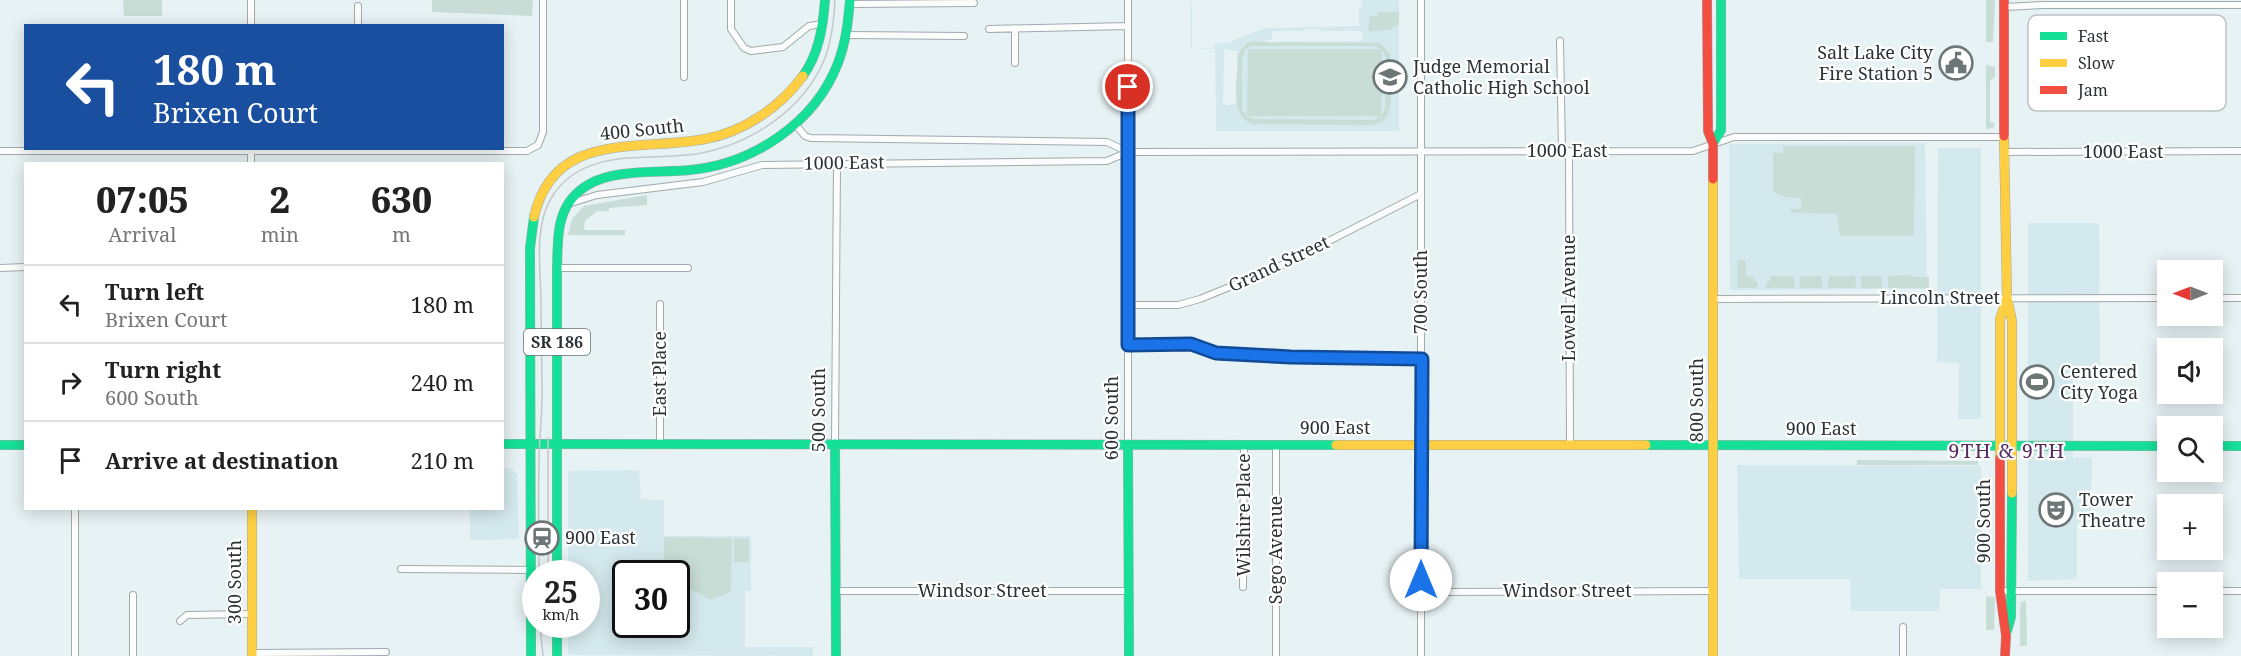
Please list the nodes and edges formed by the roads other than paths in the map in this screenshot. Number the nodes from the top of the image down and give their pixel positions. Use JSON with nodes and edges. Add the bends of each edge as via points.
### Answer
{"nodes":[{"id":1,"x":251,"y":0,"type":"edge"},
{"id":2,"x":543,"y":0,"type":"edge"},
{"id":3,"x":684,"y":0,"type":"edge"},
{"id":4,"x":730,"y":0,"type":"edge"},
{"id":5,"x":825,"y":0,"type":"edge"},
{"id":6,"x":1128,"y":0,"type":"edge"},
{"id":7,"x":1421,"y":0,"type":"edge"},
{"id":8,"x":1707,"y":0,"type":"edge"},
{"id":9,"x":1721,"y":0,"type":"edge"},
{"id":10,"x":850,"y":2,"type":"edge"},
{"id":11,"x":974,"y":3,"type":"dead end"},
{"id":12,"x":2004,"y":3,"type":"edge"},
{"id":13,"x":2241,"y":5,"type":"edge"},
{"id":14,"x":358,"y":6,"type":"dead end"},
{"id":15,"x":251,"y":24,"type":"edge"},
{"id":16,"x":358,"y":24,"type":"edge"},
{"id":17,"x":823,"y":24,"type":"junction"},
{"id":18,"x":1128,"y":26,"type":"junction"},
{"id":19,"x":989,"y":29,"type":"dead end"},
{"id":20,"x":1015,"y":29,"type":"junction"},
{"id":21,"x":847,"y":35,"type":"junction"},
{"id":22,"x":964,"y":36,"type":"dead end"},
{"id":23,"x":1560,"y":41,"type":"dead end"},
{"id":24,"x":1015,"y":63,"type":"dead end"},
{"id":25,"x":684,"y":77,"type":"dead end"},
{"id":26,"x":795,"y":124,"type":"junction"},
{"id":27,"x":2004,"y":137,"type":"junction"},
{"id":28,"x":1713,"y":144,"type":"junction"},
{"id":29,"x":251,"y":150,"type":"edge"},
{"id":30,"x":357,"y":150,"type":"edge"},
{"id":31,"x":0,"y":151,"type":"edge"},
{"id":32,"x":1421,"y":151,"type":"junction"},
{"id":33,"x":1565,"y":151,"type":"junction"},
{"id":34,"x":2241,"y":151,"type":"edge"},
{"id":35,"x":1128,"y":152,"type":"junction"},
{"id":36,"x":2004,"y":152,"type":"junction"},
{"id":37,"x":837,"y":163,"type":"junction"},
{"id":38,"x":1421,"y":194,"type":"junction"},
{"id":39,"x":565,"y":208,"type":"junction"},
{"id":40,"x":24,"y":267,"type":"edge"},
{"id":41,"x":0,"y":268,"type":"edge"},
{"id":42,"x":557,"y":268,"type":"junction"},
{"id":43,"x":688,"y":268,"type":"dead end"},
{"id":44,"x":2007,"y":298,"type":"junction"},
{"id":45,"x":2157,"y":298,"type":"edge"},
{"id":46,"x":2223,"y":298,"type":"edge"},
{"id":47,"x":2241,"y":298,"type":"edge"},
{"id":48,"x":1713,"y":299,"type":"junction"},
{"id":49,"x":660,"y":304,"type":"dead end"},
{"id":50,"x":1128,"y":305,"type":"junction"},
{"id":51,"x":1128,"y":345,"type":"junction"},
{"id":52,"x":1422,"y":359,"type":"junction"},
{"id":53,"x":504,"y":444,"type":"edge"},
{"id":54,"x":531,"y":444,"type":"junction"},
{"id":55,"x":557,"y":444,"type":"junction"},
{"id":56,"x":660,"y":444,"type":"junction"},
{"id":57,"x":835,"y":444,"type":"junction"},
{"id":58,"x":1128,"y":444,"type":"junction"},
{"id":59,"x":1244,"y":444,"type":"junction"},
{"id":60,"x":1276,"y":444,"type":"junction"},
{"id":61,"x":1422,"y":444,"type":"junction"},
{"id":62,"x":0,"y":445,"type":"edge"},
{"id":63,"x":24,"y":445,"type":"edge"},
{"id":64,"x":1570,"y":445,"type":"junction"},
{"id":65,"x":1713,"y":445,"type":"junction"},
{"id":66,"x":2000,"y":446,"type":"junction"},
{"id":67,"x":2011,"y":446,"type":"junction"},
{"id":68,"x":2157,"y":446,"type":"edge"},
{"id":69,"x":2223,"y":446,"type":"edge"},
{"id":70,"x":2241,"y":446,"type":"edge"},
{"id":71,"x":75,"y":510,"type":"edge"},
{"id":72,"x":252,"y":510,"type":"edge"},
{"id":73,"x":531,"y":560,"type":"edge"},
{"id":74,"x":557,"y":560,"type":"edge"},
{"id":75,"x":400,"y":569,"type":"dead end"},
{"id":76,"x":522,"y":570,"type":"edge"},
{"id":77,"x":1244,"y":587,"type":"dead end"},
{"id":78,"x":835,"y":591,"type":"junction"},
{"id":79,"x":1129,"y":591,"type":"junction"},
{"id":80,"x":1713,"y":591,"type":"junction"},
{"id":81,"x":2000,"y":591,"type":"junction"},
{"id":82,"x":2012,"y":591,"type":"junction"},
{"id":83,"x":2157,"y":591,"type":"edge"},
{"id":84,"x":2223,"y":591,"type":"edge"},
{"id":85,"x":2241,"y":591,"type":"edge"},
{"id":86,"x":1421,"y":592,"type":"junction"},
{"id":87,"x":133,"y":594,"type":"dead end"},
{"id":88,"x":252,"y":614,"type":"junction"},
{"id":89,"x":180,"y":621,"type":"dead end"},
{"id":90,"x":1903,"y":627,"type":"dead end"},
{"id":91,"x":2006,"y":636,"type":"junction"},
{"id":92,"x":531,"y":638,"type":"edge"},
{"id":93,"x":557,"y":638,"type":"edge"},
{"id":94,"x":386,"y":652,"type":"dead end"},
{"id":95,"x":252,"y":654,"type":"edge"},
{"id":96,"x":75,"y":656,"type":"edge"},
{"id":97,"x":133,"y":656,"type":"edge"},
{"id":98,"x":531,"y":656,"type":"edge"},
{"id":99,"x":557,"y":656,"type":"edge"},
{"id":100,"x":836,"y":656,"type":"edge"},
{"id":101,"x":1129,"y":656,"type":"edge"},
{"id":102,"x":1276,"y":656,"type":"edge"},
{"id":103,"x":1421,"y":656,"type":"edge"},
{"id":104,"x":1713,"y":656,"type":"edge"},
{"id":105,"x":1903,"y":656,"type":"edge"},
{"id":106,"x":2005,"y":656,"type":"edge"}],
"edges":[{"from":1,"to":15,"type":"street"},
{"from":2,"to":30,"type":"street","via":[[543,132],[538,145],[527,151]]},
{"from":3,"to":25,"type":"street"},
{"from":4,"to":17,"type":"street","via":[[731,29],[744,48],[751,51],[783,47],[809,26]]},
{"from":5,"to":17,"type":"street","number":"SR 186"},
{"from":6,"to":18,"type":"street","name":"600 South"},
{"from":7,"to":32,"type":"street","name":"700 South"},
{"from":8,"to":28,"type":"street","name":"800 South","via":[[1708,131]]},
{"from":9,"to":28,"type":"street","name":"800 South","via":[[1720,130]]},
{"from":10,"to":11,"type":"street"},
{"from":10,"to":21,"type":"street"},
{"from":12,"to":13,"type":"street"},
{"from":12,"to":27,"type":"street","name":"900 South"},
{"from":14,"to":16,"type":"street"},
{"from":17,"to":54,"type":"street","name":"400 South","number":"SR 186","via":[[815,54],[798,82],[770,109],[722,135],[689,142],[599,149],[567,165],[550,181],[533,216],[530,240]]},
{"from":18,"to":20,"type":"street"},
{"from":18,"to":35,"type":"street","name":"600 South"},
{"from":19,"to":20,"type":"street"},
{"from":20,"to":24,"type":"street"},
{"from":21,"to":22,"type":"street"},
{"from":21,"to":26,"type":"street","via":[[833,77]]},
{"from":23,"to":33,"type":"street","name":"Lowell Avenue"},
{"from":26,"to":35,"type":"street","name":"1000 East","via":[[811,138],[1107,142]]},
{"from":26,"to":39,"type":"street","via":[[739,159],[692,170],[599,180],[573,196]]},
{"from":27,"to":28,"type":"street","name":"1000 East","via":[[1737,136]]},
{"from":27,"to":36,"type":"street","name":"900 South"},
{"from":28,"to":33,"type":"street","name":"1000 East","via":[[1693,151]]},
{"from":28,"to":48,"type":"street","name":"800 South"},
{"from":29,"to":30,"type":"street"},
{"from":29,"to":31,"type":"street"},
{"from":32,"to":33,"type":"street","name":"1000 East"},
{"from":32,"to":35,"type":"street","name":"1000 East"},
{"from":32,"to":38,"type":"street","name":"700 South"},
{"from":33,"to":64,"type":"street","name":"Lowell Avenue"},
{"from":34,"to":36,"type":"street","name":"1000 East"},
{"from":35,"to":37,"type":"street","name":"1000 East","via":[[1103,161]]},
{"from":35,"to":50,"type":"street","name":"600 South"},
{"from":36,"to":44,"type":"street","name":"900 South"},
{"from":37,"to":39,"type":"street","name":"1000 East","via":[[762,165],[703,182],[581,198]]},
{"from":37,"to":57,"type":"street","name":"500 South"},
{"from":38,"to":50,"type":"street","name":"Grand Street","via":[[1276,268],[1200,299],[1178,305]]},
{"from":38,"to":52,"type":"street","name":"700 South"},
{"from":39,"to":42,"type":"street","number":"SR 186"},
{"from":40,"to":41,"type":"street"},
{"from":42,"to":43,"type":"street"},
{"from":42,"to":55,"type":"street","number":"SR 186"},
{"from":44,"to":45,"type":"street","name":"Lincoln Street"},
{"from":44,"to":48,"type":"street","name":"Lincoln Street"},
{"from":44,"to":66,"type":"street","name":"900 South","via":[[2000,319]]},
{"from":44,"to":67,"type":"street","name":"900 South","via":[[2012,321]]},
{"from":46,"to":47,"type":"street"},
{"from":48,"to":65,"type":"street","name":"800 South"},
{"from":49,"to":56,"type":"street","name":"East Place"},
{"from":50,"to":51,"type":"street","name":"600 South"},
{"from":51,"to":52,"type":"street","via":[[1191,344],[1216,353],[1291,357]]},
{"from":51,"to":58,"type":"street","name":"600 South"},
{"from":52,"to":61,"type":"street","name":"700 South"},
{"from":53,"to":54,"type":"street","name":"900 East"},
{"from":54,"to":55,"type":"street","name":"900 East"},
{"from":54,"to":73,"type":"street","name":"400 South","number":"SR 186"},
{"from":55,"to":56,"type":"street","name":"900 East"},
{"from":55,"to":74,"type":"street","number":"SR 186"},
{"from":56,"to":57,"type":"street","name":"900 East"},
{"from":57,"to":58,"type":"street","name":"900 East"},
{"from":57,"to":78,"type":"street","name":"500 South"},
{"from":58,"to":59,"type":"street","name":"900 East"},
{"from":58,"to":79,"type":"street","name":"600 South"},
{"from":59,"to":60,"type":"street","name":"900 East"},
{"from":59,"to":77,"type":"street","name":"Wilshire Place"},
{"from":60,"to":61,"type":"street","name":"900 East"},
{"from":60,"to":102,"type":"street","name":"Sego Avenue"},
{"from":61,"to":64,"type":"street","name":"900 East"},
{"from":61,"to":86,"type":"street","name":"700 South"},
{"from":62,"to":63,"type":"street"},
{"from":64,"to":65,"type":"street","name":"900 East"},
{"from":65,"to":66,"type":"street","name":"900 East"},
{"from":65,"to":80,"type":"street","name":"800 South"},
{"from":66,"to":67,"type":"street","name":"900 East"},
{"from":66,"to":81,"type":"street","name":"900 South"},
{"from":67,"to":68,"type":"street","name":"900 East"},
{"from":67,"to":82,"type":"street","name":"900 South"},
{"from":69,"to":70,"type":"street"},
{"from":71,"to":96,"type":"street"},
{"from":72,"to":88,"type":"street","name":"300 South"},
{"from":75,"to":76,"type":"street"},
{"from":78,"to":79,"type":"street","name":"Windsor Street"},
{"from":78,"to":100,"type":"street","name":"500 South"},
{"from":79,"to":101,"type":"street","name":"600 South"},
{"from":80,"to":86,"type":"street","name":"Windsor Street"},
{"from":80,"to":104,"type":"street","name":"800 South"},
{"from":81,"to":82,"type":"street"},
{"from":81,"to":91,"type":"street","name":"900 South"},
{"from":82,"to":83,"type":"street"},
{"from":82,"to":91,"type":"street","name":"900 South"},
{"from":84,"to":85,"type":"street"},
{"from":86,"to":103,"type":"street","name":"700 South"},
{"from":87,"to":97,"type":"street"},
{"from":88,"to":89,"type":"street","via":[[187,615]]},
{"from":88,"to":95,"type":"street","name":"300 South"},
{"from":90,"to":105,"type":"street"},
{"from":91,"to":106,"type":"street","name":"900 South"},
{"from":92,"to":98,"type":"street","name":"400 South","number":"SR 186"},
{"from":93,"to":99,"type":"street"},
{"from":94,"to":95,"type":"street"}]}
